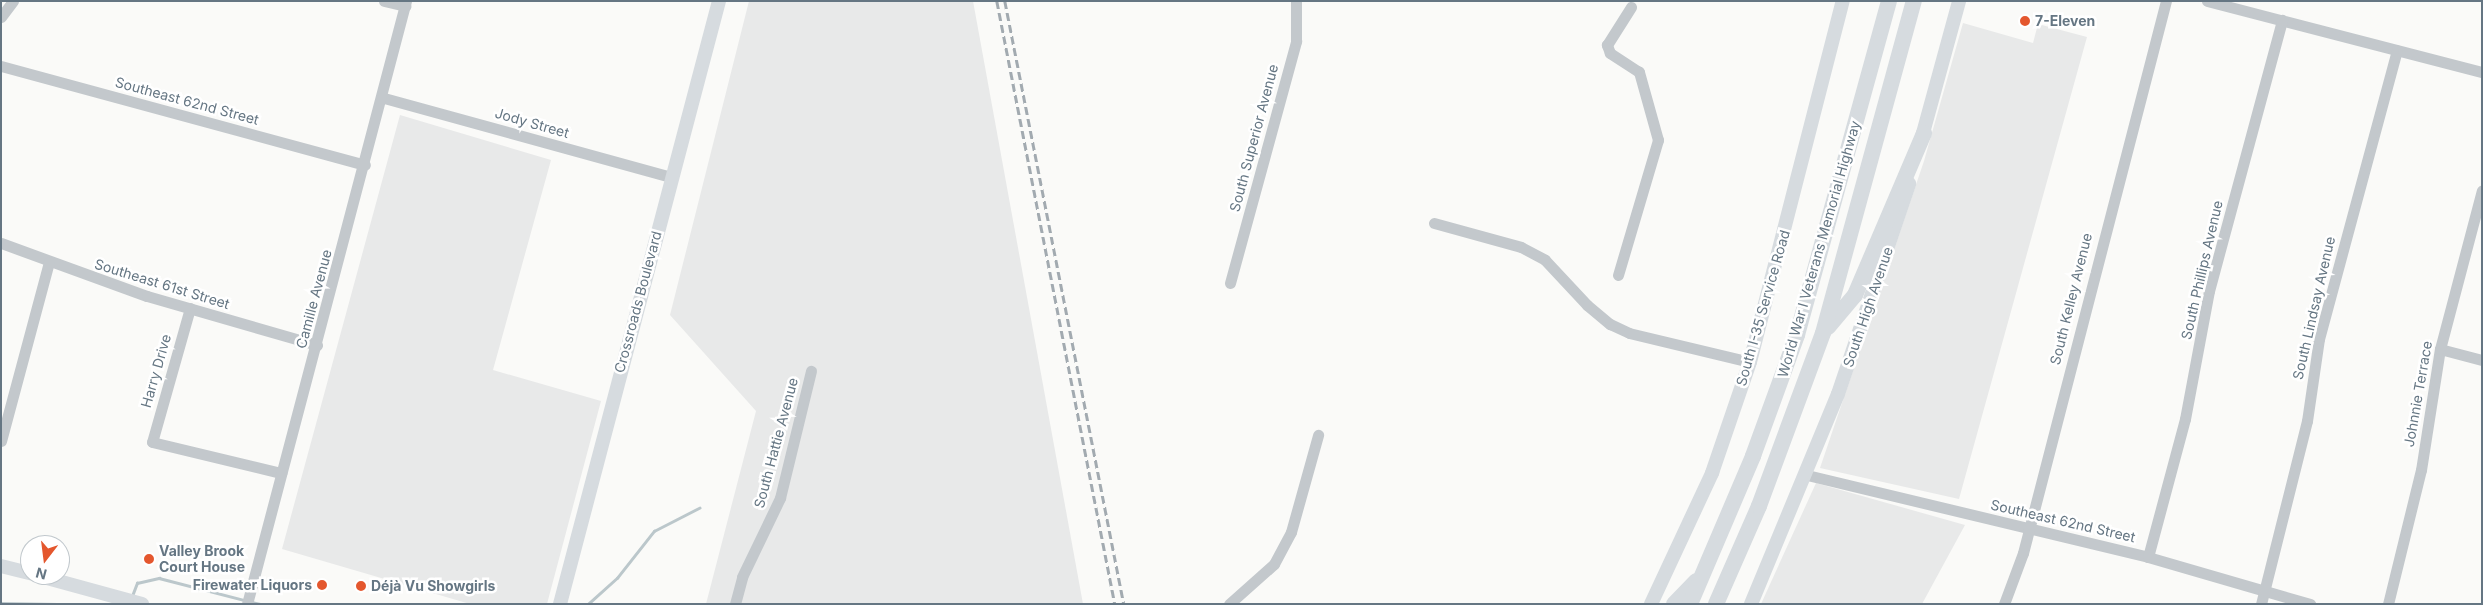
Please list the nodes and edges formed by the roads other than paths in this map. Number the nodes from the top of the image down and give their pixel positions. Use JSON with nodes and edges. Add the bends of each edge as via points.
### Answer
{"nodes":[{"id":1,"x":14,"y":1,"type":"edge"},
{"id":2,"x":384,"y":1,"type":"edge"},
{"id":3,"x":719,"y":1,"type":"edge"},
{"id":4,"x":1296,"y":1,"type":"edge"},
{"id":5,"x":1843,"y":1,"type":"edge"},
{"id":6,"x":1889,"y":1,"type":"edge"},
{"id":7,"x":1914,"y":1,"type":"edge"},
{"id":8,"x":1959,"y":1,"type":"edge"},
{"id":9,"x":2166,"y":1,"type":"edge"},
{"id":10,"x":2207,"y":1,"type":"edge"},
{"id":11,"x":406,"y":4,"type":"edge"},
{"id":12,"x":1631,"y":8,"type":"dead end"},
{"id":13,"x":1,"y":17,"type":"edge"},
{"id":14,"x":2282,"y":20,"type":"junction"},
{"id":15,"x":2398,"y":50,"type":"junction"},
{"id":16,"x":1,"y":66,"type":"edge"},
{"id":17,"x":2482,"y":72,"type":"edge"},
{"id":18,"x":384,"y":98,"type":"junction"},
{"id":19,"x":1924,"y":133,"type":"junction"},
{"id":20,"x":365,"y":165,"type":"junction"},
{"id":21,"x":671,"y":177,"type":"junction"},
{"id":22,"x":2482,"y":190,"type":"edge"},
{"id":23,"x":1434,"y":223,"type":"dead end"},
{"id":24,"x":1,"y":243,"type":"edge"},
{"id":25,"x":49,"y":262,"type":"junction"},
{"id":26,"x":1618,"y":275,"type":"dead end"},
{"id":27,"x":1230,"y":283,"type":"dead end"},
{"id":28,"x":190,"y":308,"type":"junction"},
{"id":29,"x":1823,"y":333,"type":"junction"},
{"id":30,"x":317,"y":345,"type":"junction"},
{"id":31,"x":2440,"y":348,"type":"junction"},
{"id":32,"x":2482,"y":360,"type":"edge"},
{"id":33,"x":1750,"y":362,"type":"junction"},
{"id":34,"x":812,"y":372,"type":"dead end"},
{"id":35,"x":1318,"y":436,"type":"dead end"},
{"id":36,"x":1,"y":441,"type":"edge"},
{"id":37,"x":281,"y":473,"type":"junction"},
{"id":38,"x":1807,"y":475,"type":"junction"},
{"id":39,"x":2028,"y":529,"type":"junction"},
{"id":40,"x":2148,"y":557,"type":"junction"},
{"id":41,"x":1,"y":566,"type":"edge"},
{"id":42,"x":20,"y":571,"type":"edge"},
{"id":43,"x":1705,"y":572,"type":"junction"},
{"id":44,"x":70,"y":584,"type":"edge"},
{"id":45,"x":2265,"y":591,"type":"junction"},
{"id":46,"x":142,"y":604,"type":"edge"},
{"id":47,"x":247,"y":604,"type":"edge"},
{"id":48,"x":560,"y":604,"type":"edge"},
{"id":49,"x":735,"y":604,"type":"edge"},
{"id":50,"x":1229,"y":604,"type":"edge"},
{"id":51,"x":1651,"y":604,"type":"edge"},
{"id":52,"x":1674,"y":604,"type":"edge"},
{"id":53,"x":1690,"y":604,"type":"edge"},
{"id":54,"x":1718,"y":604,"type":"edge"},
{"id":55,"x":1751,"y":604,"type":"edge"},
{"id":56,"x":2004,"y":604,"type":"edge"},
{"id":57,"x":2262,"y":604,"type":"edge"},
{"id":58,"x":2310,"y":604,"type":"edge"},
{"id":59,"x":2388,"y":604,"type":"edge"}],
"edges":[{"from":1,"to":13,"type":"street"},
{"from":2,"to":11,"type":"street"},
{"from":3,"to":21,"type":"main road","name":"Crossroads Boulevard"},
{"from":4,"to":27,"type":"street","name":"South Superior Avenue","via":[[1296,41]]},
{"from":5,"to":33,"type":"main road","name":"South I-35 Service Road"},
{"from":6,"to":43,"type":"highway","name":"World War I Veterans Memorial Highway","via":[[1797,335]]},
{"from":7,"to":29,"type":"highway","name":"World War I Veterans Memorial Highway"},
{"from":8,"to":19,"type":"main road","name":"South High Avenue"},
{"from":9,"to":39,"type":"street","name":"South Kelley Avenue"},
{"from":10,"to":14,"type":"street"},
{"from":11,"to":18,"type":"street","name":"Camille Avenue"},
{"from":12,"to":26,"type":"street","via":[[1608,45],[1610,53],[1639,72],[1658,140]]},
{"from":14,"to":15,"type":"street"},
{"from":14,"to":40,"type":"street","name":"South Phillips Avenue","via":[[2209,291],[2185,420]]},
{"from":15,"to":17,"type":"street"},
{"from":15,"to":45,"type":"street","name":"South Lindsay Avenue","via":[[2319,339],[2307,421]]},
{"from":16,"to":20,"type":"street","name":"Southeast 62nd Street"},
{"from":18,"to":20,"type":"street","name":"Camille Avenue"},
{"from":18,"to":21,"type":"street","name":"Jody Street"},
{"from":19,"to":29,"type":"highway","via":[[1855,295]]},
{"from":19,"to":38,"type":"main road","name":"South High Avenue","via":[[1885,261]]},
{"from":20,"to":30,"type":"street","name":"Camille Avenue"},
{"from":21,"to":48,"type":"main road","name":"Crossroads Boulevard"},
{"from":22,"to":31,"type":"street","name":"Johnnie Terrace"},
{"from":23,"to":33,"type":"street","via":[[1521,247],[1546,260],[1587,305],[1622,330]]},
{"from":24,"to":25,"type":"street","name":"Southeast 61st Street"},
{"from":25,"to":28,"type":"street","name":"Southeast 61st Street"},
{"from":25,"to":36,"type":"street"},
{"from":28,"to":30,"type":"street","name":"Southeast 61st Street"},
{"from":28,"to":37,"type":"street","name":"Harry Drive","via":[[152,442]]},
{"from":29,"to":54,"type":"highway","name":"World War I Veterans Memorial Highway"},
{"from":30,"to":37,"type":"street","name":"Camille Avenue"},
{"from":31,"to":32,"type":"street"},
{"from":31,"to":59,"type":"street","name":"Johnnie Terrace","via":[[2420,470]]},
{"from":33,"to":51,"type":"main road","name":"South I-35 Service Road","via":[[1712,472]]},
{"from":34,"to":49,"type":"street","name":"South Hattie Avenue","via":[[780,498],[742,577]]},
{"from":35,"to":50,"type":"street","via":[[1291,532],[1274,564]]},
{"from":37,"to":47,"type":"street","name":"Camille Avenue"},
{"from":38,"to":39,"type":"street","name":"Southeast 62nd Street"},
{"from":38,"to":55,"type":"main road","name":"South High Avenue"},
{"from":39,"to":40,"type":"street","name":"Southeast 62nd Street"},
{"from":39,"to":56,"type":"street","name":"South Kelley Avenue"},
{"from":40,"to":45,"type":"street","name":"Southeast 62nd Street"},
{"from":41,"to":42,"type":"main road"},
{"from":43,"to":52,"type":"highway"},
{"from":43,"to":53,"type":"highway","name":"World War I Veterans Memorial Highway"},
{"from":44,"to":46,"type":"main road"},
{"from":45,"to":57,"type":"street","name":"South Lindsay Avenue"},
{"from":45,"to":58,"type":"street","name":"Southeast 62nd Street"}]}
